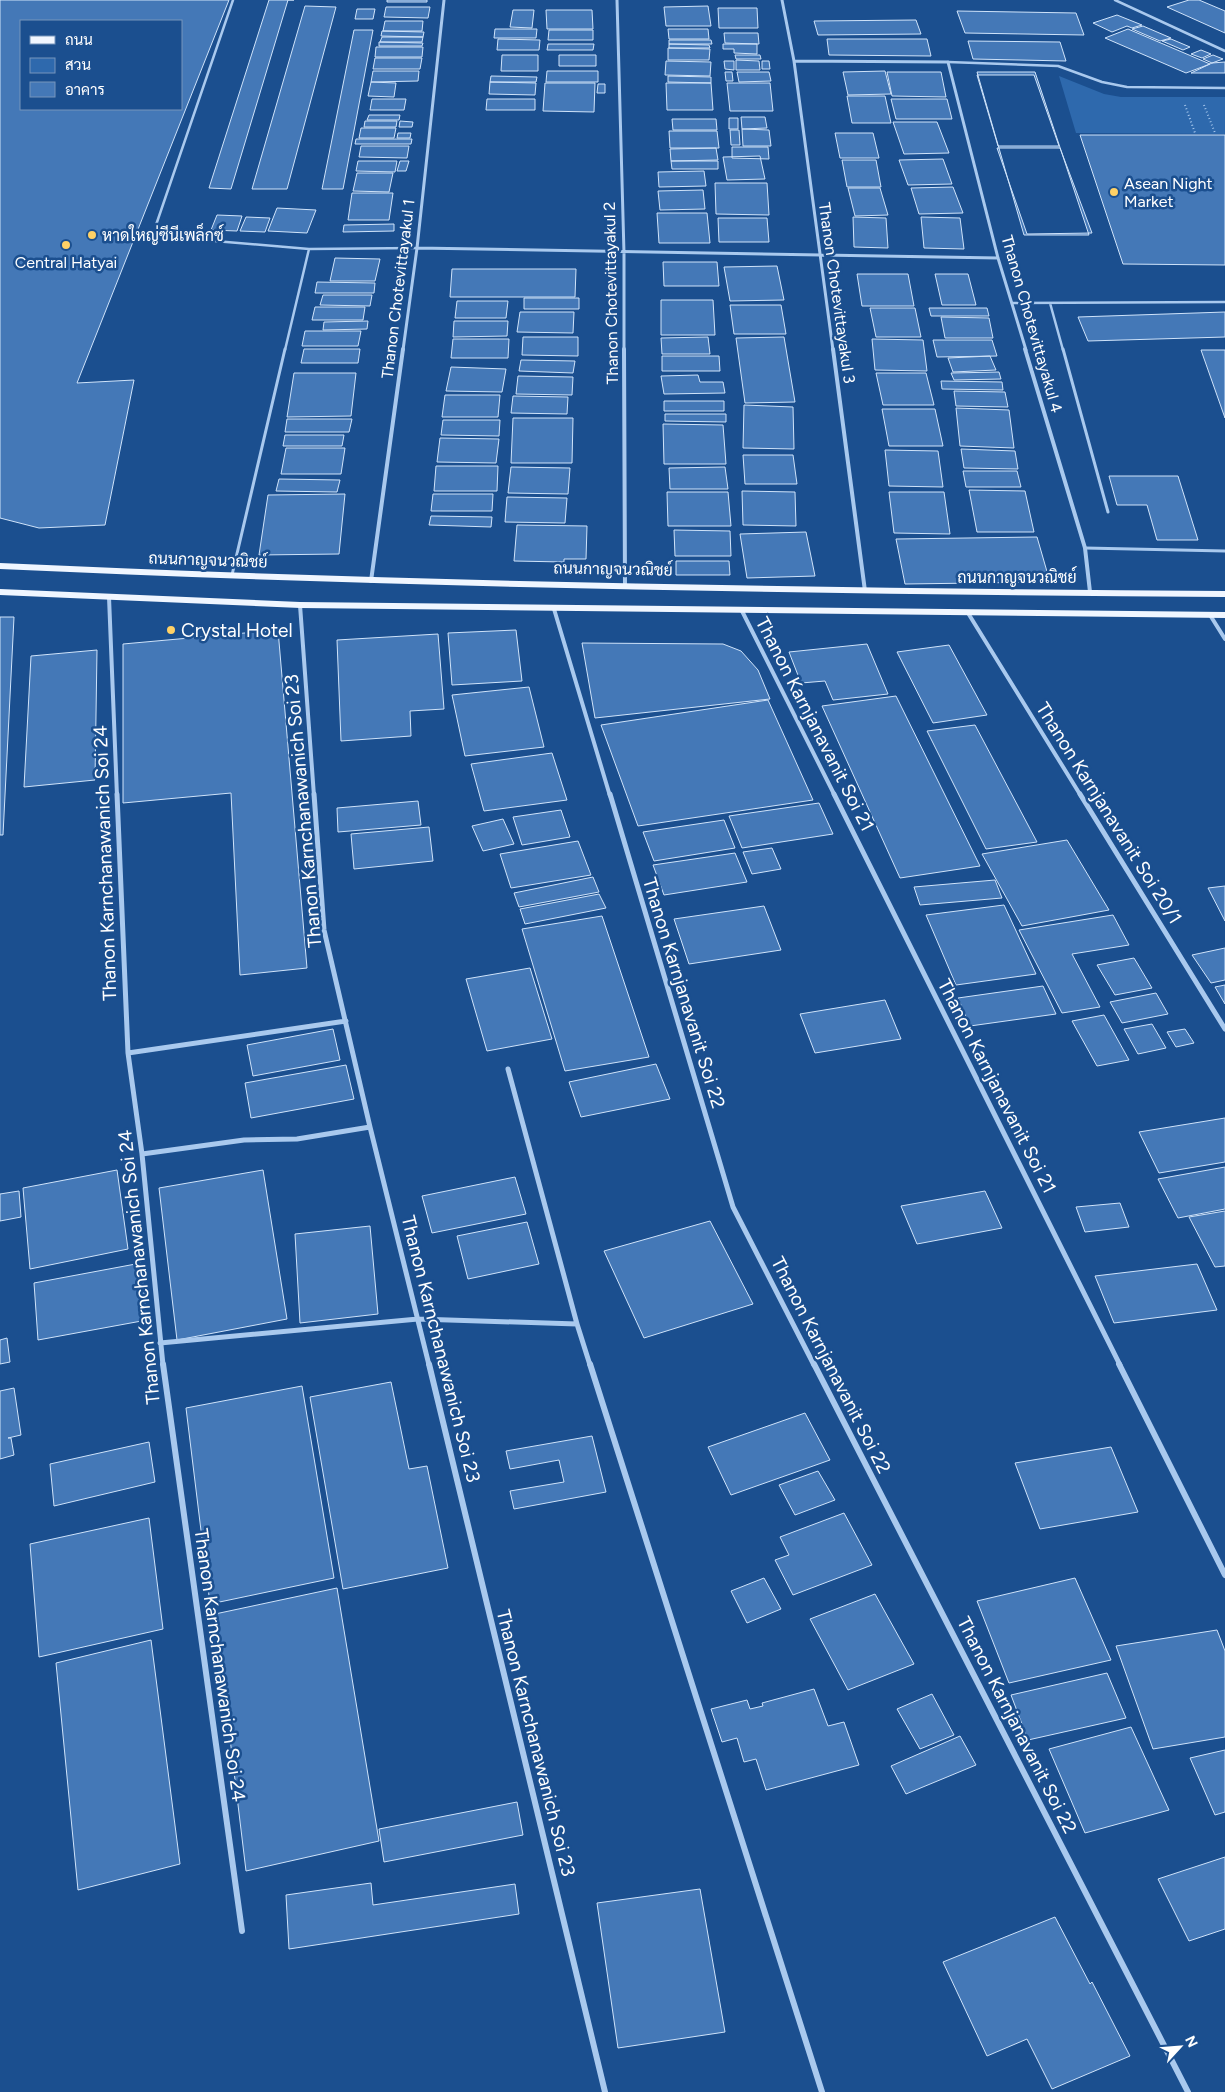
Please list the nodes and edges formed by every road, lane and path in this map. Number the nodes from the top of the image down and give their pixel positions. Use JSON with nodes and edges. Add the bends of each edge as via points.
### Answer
{"nodes":[{"id":1,"x":233,"y":0,"type":"edge"},
{"id":2,"x":444,"y":0,"type":"edge"},
{"id":3,"x":617,"y":0,"type":"edge"},
{"id":4,"x":782,"y":0,"type":"edge"},
{"id":5,"x":1115,"y":0,"type":"edge"},
{"id":6,"x":1225,"y":51,"type":"edge"},
{"id":7,"x":794,"y":60,"type":"junction"},
{"id":8,"x":948,"y":62,"type":"junction"},
{"id":9,"x":1225,"y":88,"type":"edge"},
{"id":10,"x":1182,"y":98,"type":"dead end"},
{"id":11,"x":1201,"y":98,"type":"dead end"},
{"id":12,"x":1195,"y":132,"type":"dead end"},
{"id":13,"x":1215,"y":132,"type":"dead end"},
{"id":14,"x":417,"y":248,"type":"junction"},
{"id":15,"x":309,"y":249,"type":"junction"},
{"id":16,"x":624,"y":253,"type":"junction"},
{"id":17,"x":819,"y":254,"type":"junction"},
{"id":18,"x":998,"y":258,"type":"junction"},
{"id":19,"x":1225,"y":302,"type":"edge"},
{"id":20,"x":1012,"y":303,"type":"junction"},
{"id":21,"x":1050,"y":303,"type":"junction"},
{"id":22,"x":1108,"y":512,"type":"dead end"},
{"id":23,"x":1085,"y":548,"type":"junction"},
{"id":24,"x":1225,"y":551,"type":"edge"},
{"id":25,"x":0,"y":566,"type":"edge"},
{"id":26,"x":231,"y":577,"type":"junction"},
{"id":27,"x":371,"y":581,"type":"junction"},
{"id":28,"x":865,"y":590,"type":"junction"},
{"id":29,"x":0,"y":592,"type":"edge"},
{"id":30,"x":1090,"y":592,"type":"junction"},
{"id":31,"x":1225,"y":594,"type":"edge"},
{"id":32,"x":109,"y":597,"type":"junction"},
{"id":33,"x":624,"y":597,"type":"junction"},
{"id":34,"x":300,"y":605,"type":"junction"},
{"id":35,"x":554,"y":609,"type":"junction"},
{"id":36,"x":742,"y":611,"type":"junction"},
{"id":37,"x":873,"y":612,"type":"junction"},
{"id":38,"x":968,"y":613,"type":"junction"},
{"id":39,"x":1210,"y":615,"type":"junction"},
{"id":40,"x":1225,"y":615,"type":"edge"},
{"id":41,"x":1225,"y":639,"type":"edge"},
{"id":42,"x":346,"y":1021,"type":"junction"},
{"id":43,"x":1225,"y":1029,"type":"edge"},
{"id":44,"x":128,"y":1053,"type":"junction"},
{"id":45,"x":508,"y":1070,"type":"dead end"},
{"id":46,"x":370,"y":1127,"type":"junction"},
{"id":47,"x":142,"y":1154,"type":"junction"},
{"id":48,"x":418,"y":1319,"type":"junction"},
{"id":49,"x":578,"y":1324,"type":"junction"},
{"id":50,"x":160,"y":1343,"type":"junction"},
{"id":51,"x":1225,"y":1575,"type":"edge"},
{"id":52,"x":242,"y":1931,"type":"dead end"},
{"id":53,"x":605,"y":2092,"type":"edge"},
{"id":54,"x":822,"y":2092,"type":"edge"},
{"id":55,"x":1188,"y":2092,"type":"edge"}],
"edges":[{"from":1,"to":15,"type":"lane","via":[[156,225],[167,235],[191,239]]},
{"from":2,"to":14,"type":"street","name":"Thanon Chotevittayakul 1"},
{"from":3,"to":16,"type":"street","name":"Thanon Chotevittayakul 2"},
{"from":4,"to":7,"type":"street","name":"Thanon Chotevittayakul 3"},
{"from":5,"to":6,"type":"lane"},
{"from":7,"to":8,"type":"street"},
{"from":7,"to":17,"type":"street","name":"Thanon Chotevittayakul 3"},
{"from":8,"to":9,"type":"lane","via":[[1058,66],[1127,87]]},
{"from":8,"to":18,"type":"street","name":"Thanon Chotevittayakul 4"},
{"from":10,"to":12,"type":"path"},
{"from":11,"to":13,"type":"path"},
{"from":14,"to":15,"type":"lane"},
{"from":14,"to":16,"type":"street"},
{"from":14,"to":27,"type":"street","name":"Thanon Chotevittayakul 1"},
{"from":15,"to":26,"type":"lane"},
{"from":16,"to":17,"type":"street"},
{"from":16,"to":33,"type":"street","name":"Thanon Chotevittayakul 2"},
{"from":17,"to":18,"type":"street"},
{"from":17,"to":28,"type":"street","name":"Thanon Chotevittayakul 3"},
{"from":18,"to":20,"type":"street","name":"Thanon Chotevittayakul 4"},
{"from":19,"to":21,"type":"lane"},
{"from":20,"to":21,"type":"lane"},
{"from":20,"to":23,"type":"street","name":"Thanon Chotevittayakul 4"},
{"from":21,"to":22,"type":"lane"},
{"from":23,"to":24,"type":"lane"},
{"from":23,"to":30,"type":"street","name":"Thanon Chotevittayakul 4"},
{"from":25,"to":26,"type":"main road","name":"ถนนกาญจนวณิชย์"},
{"from":26,"to":27,"type":"main road","name":"ถนนกาญจนวณิชย์"},
{"from":27,"to":33,"type":"main road","name":"ถนนกาญจนวณิชย์","via":[[571,583]]},
{"from":28,"to":30,"type":"main road","name":"ถนนกาญจนวณิชย์"},
{"from":28,"to":33,"type":"main road","name":"ถนนกาญจนวณิชย์","via":[[663,585]]},
{"from":28,"to":37,"type":"main road"},
{"from":29,"to":32,"type":"main road","name":"ถนนกาญจนวณิชย์"},
{"from":30,"to":31,"type":"main road","name":"ถนนกาญจนวณิชย์"},
{"from":32,"to":34,"type":"main road","name":"ถนนกาญจนวณิชย์"},
{"from":32,"to":44,"type":"street","name":"Thanon Karnchanawanich Soi 24"},
{"from":33,"to":35,"type":"main road","name":"ถนนกาญจนวณิชย์"},
{"from":33,"to":36,"type":"main road","name":"ถนนกาญจนวณิชย์"},
{"from":34,"to":35,"type":"main road","name":"ถนนกาญจนวณิชย์"},
{"from":34,"to":42,"type":"street","name":"Thanon Karnchanawanich Soi 23","via":[[324,930]]},
{"from":35,"to":55,"type":"street","name":"Thanon Karnjanavanit Soi 22","via":[[733,1207]]},
{"from":36,"to":37,"type":"main road","name":"ถนนกาญจนวณิชย์"},
{"from":36,"to":51,"type":"street","name":"Thanon Karnjanavanit Soi 21"},
{"from":37,"to":38,"type":"main road","name":"ถนนกาญจนวณิชย์"},
{"from":38,"to":39,"type":"main road","name":"ถนนกาญจนวณิชย์"},
{"from":38,"to":43,"type":"street","name":"Thanon Karnjanavanit Soi 20/1"},
{"from":39,"to":40,"type":"main road","name":"ถนนกาญจนวณิชย์"},
{"from":39,"to":41,"type":"street"},
{"from":42,"to":44,"type":"street"},
{"from":42,"to":46,"type":"street","name":"Thanon Karnchanawanich Soi 23"},
{"from":44,"to":47,"type":"street","name":"Thanon Karnchanawanich Soi 24"},
{"from":45,"to":49,"type":"street"},
{"from":46,"to":47,"type":"street","via":[[297,1139],[244,1140]]},
{"from":46,"to":48,"type":"street","name":"Thanon Karnchanawanich Soi 23"},
{"from":47,"to":50,"type":"street","name":"Thanon Karnchanawanich Soi 24"},
{"from":48,"to":49,"type":"street"},
{"from":48,"to":50,"type":"street"},
{"from":48,"to":53,"type":"street","name":"Thanon Karnchanawanich Soi 23"},
{"from":49,"to":54,"type":"street"},
{"from":50,"to":52,"type":"street","name":"Thanon Karnchanawanich Soi 24"}]}
